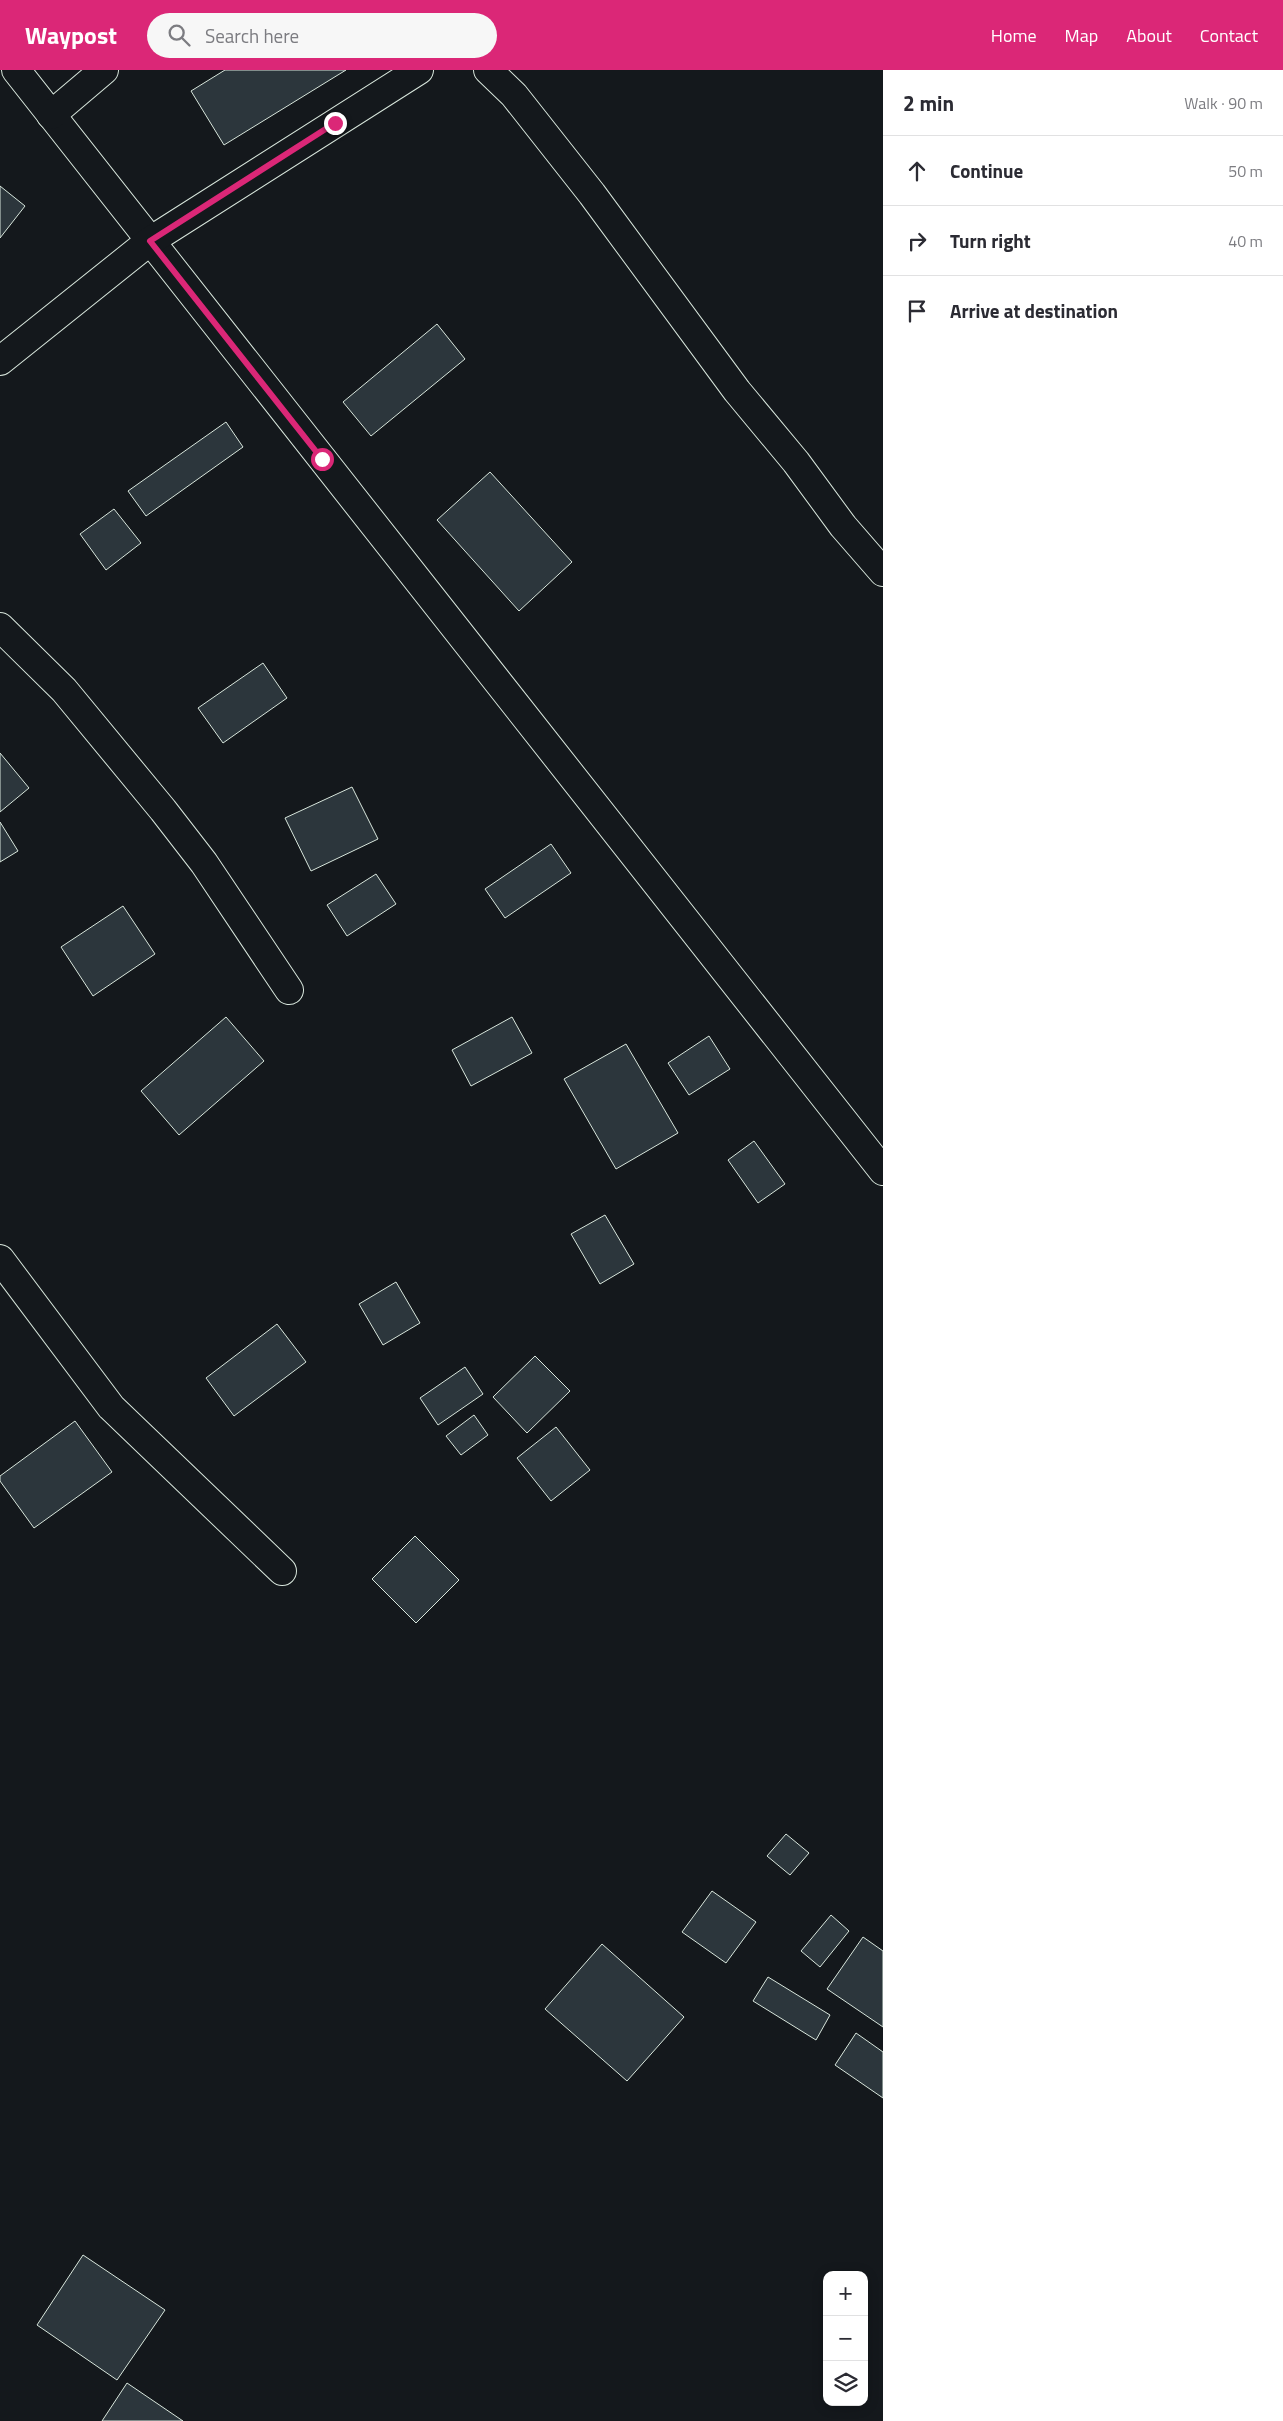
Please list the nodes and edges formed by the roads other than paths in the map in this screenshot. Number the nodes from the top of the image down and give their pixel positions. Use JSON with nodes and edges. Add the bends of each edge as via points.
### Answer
{"nodes":[{"id":1,"x":16,"y":70,"type":"edge"},
{"id":2,"x":104,"y":70,"type":"edge"},
{"id":3,"x":419,"y":70,"type":"edge"},
{"id":4,"x":488,"y":70,"type":"edge"},
{"id":5,"x":51,"y":115,"type":"junction"},
{"id":6,"x":150,"y":241,"type":"junction"},
{"id":7,"x":0,"y":360,"type":"edge"},
{"id":8,"x":883,"y":572,"type":"edge"},
{"id":9,"x":0,"y":627,"type":"edge"},
{"id":10,"x":289,"y":990,"type":"dead end"},
{"id":11,"x":883,"y":1171,"type":"edge"},
{"id":12,"x":0,"y":1259,"type":"edge"},
{"id":13,"x":282,"y":1571,"type":"dead end"}],
"edges":[{"from":1,"to":5,"type":"street"},
{"from":2,"to":5,"type":"street"},
{"from":3,"to":6,"type":"street"},
{"from":4,"to":8,"type":"street","via":[[514,95],[592,194],[737,391]]},
{"from":5,"to":6,"type":"street"},
{"from":6,"to":7,"type":"street"},
{"from":6,"to":11,"type":"street"},
{"from":9,"to":10,"type":"street","via":[[64,690],[163,810],[204,863]]},
{"from":12,"to":13,"type":"street","via":[[111,1407]]}]}
